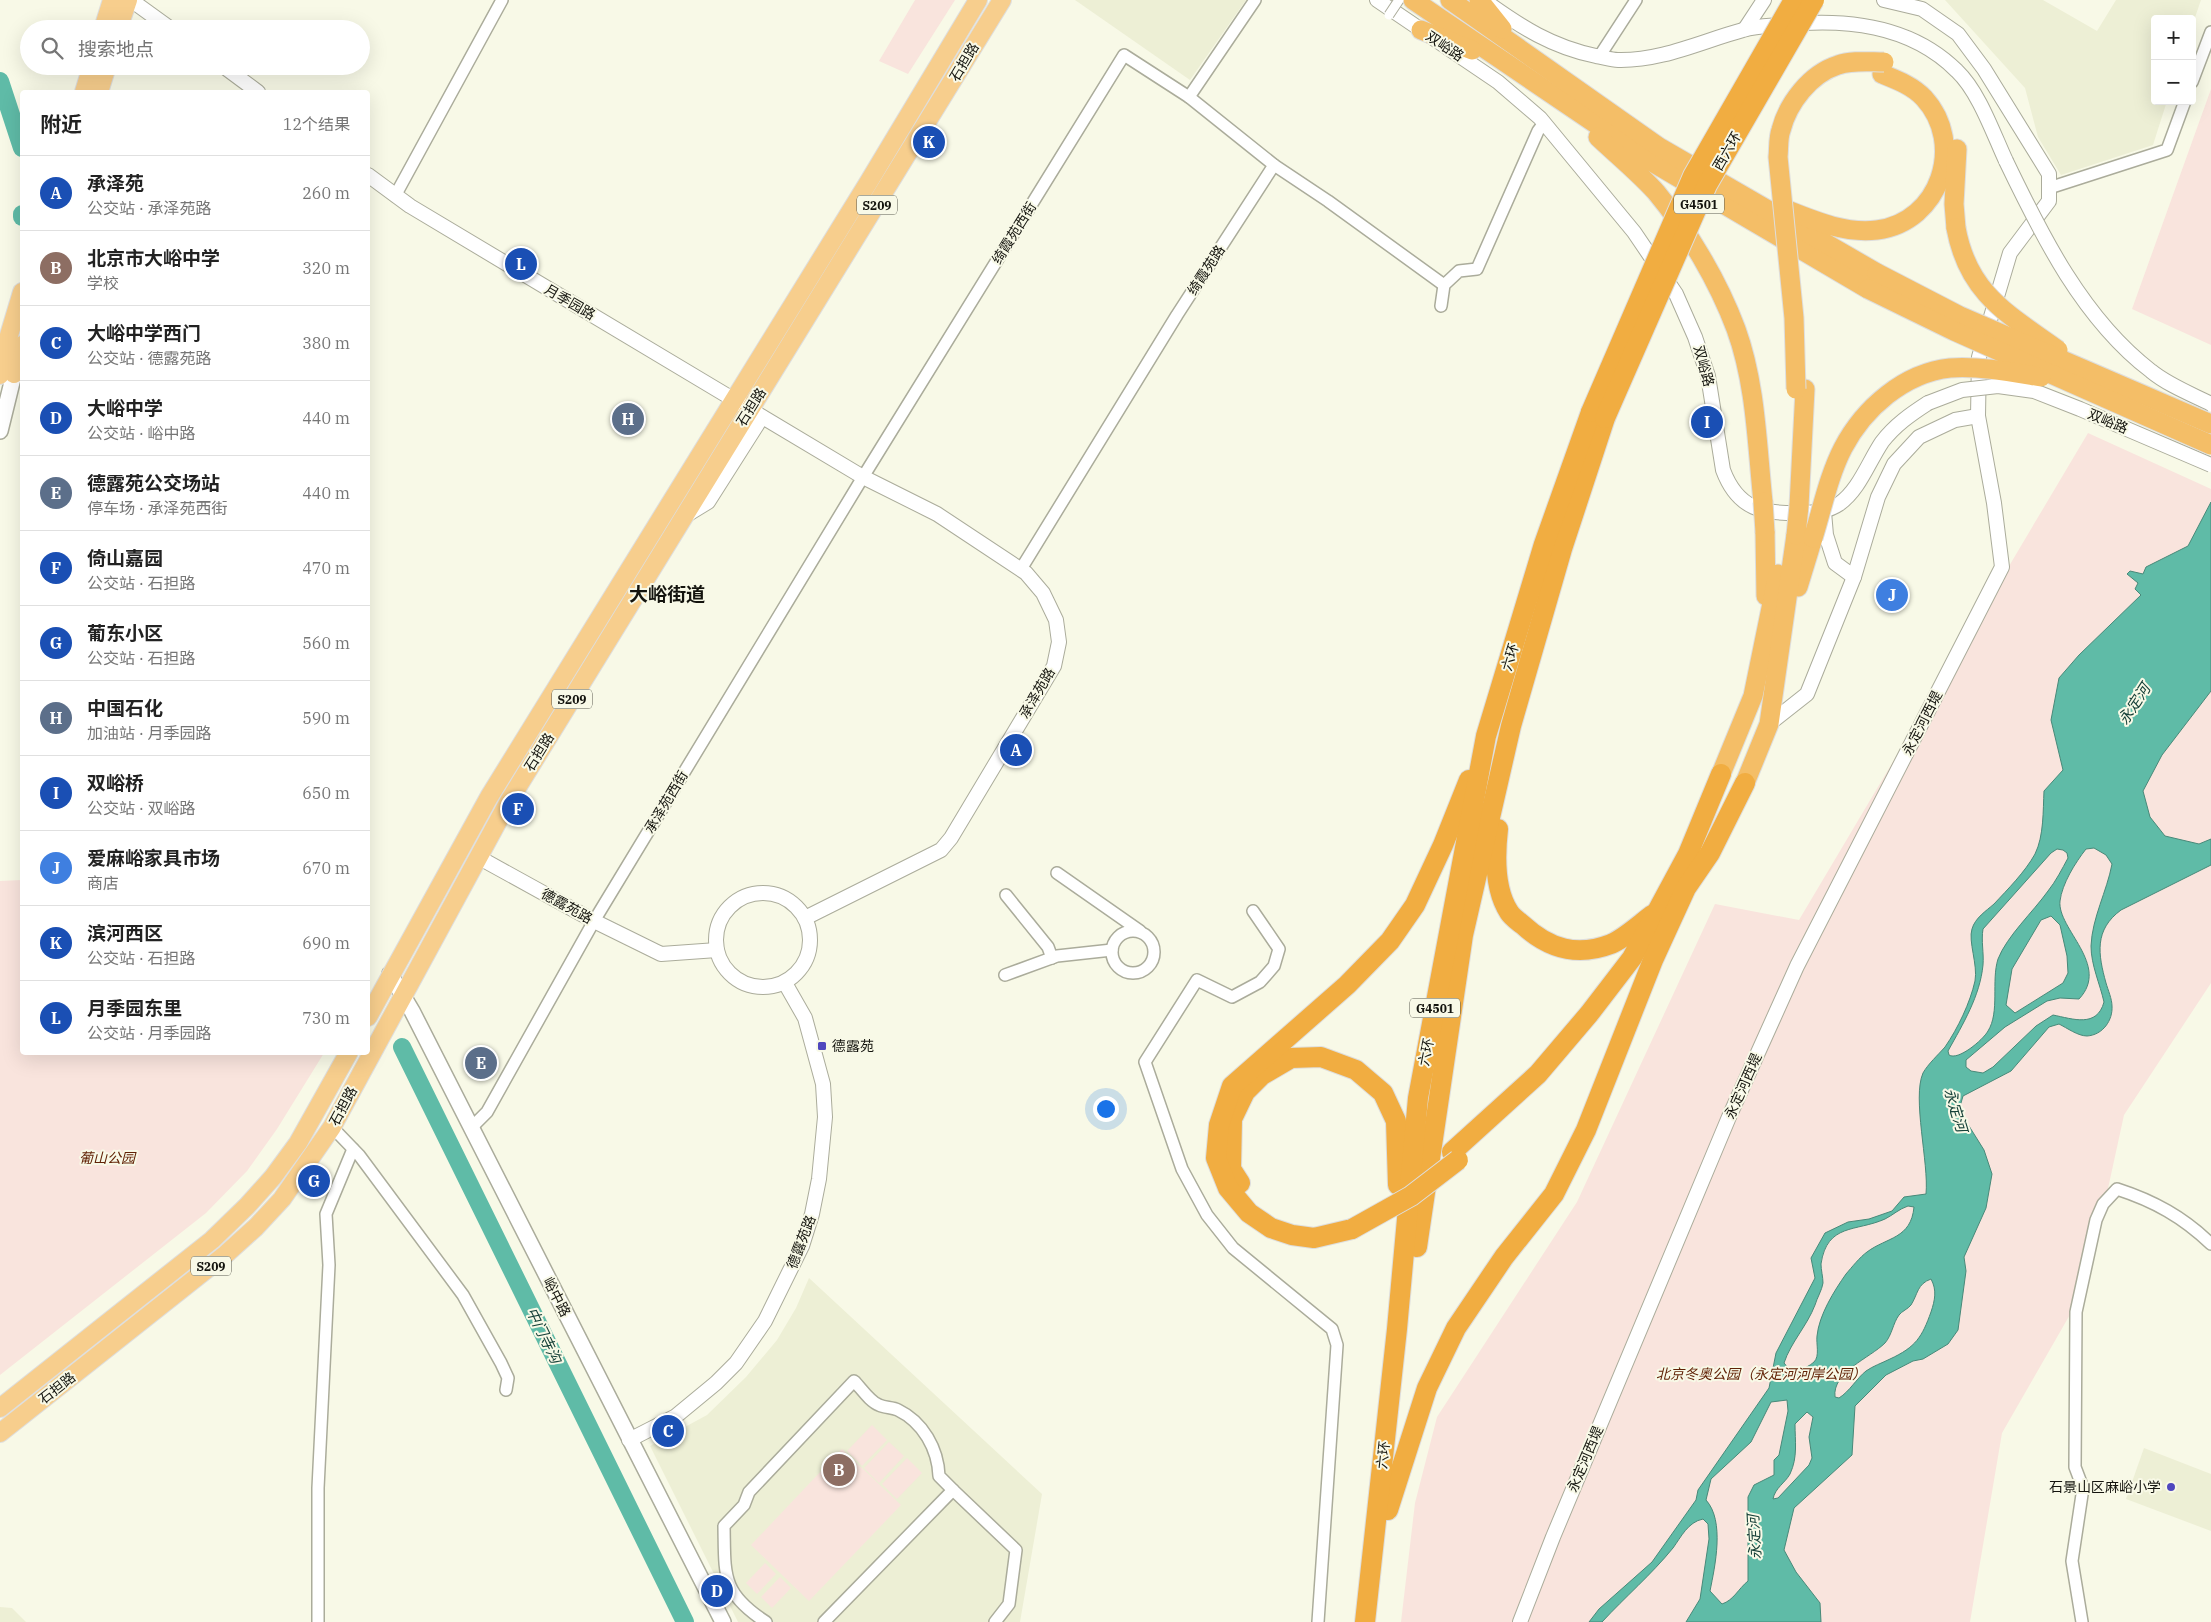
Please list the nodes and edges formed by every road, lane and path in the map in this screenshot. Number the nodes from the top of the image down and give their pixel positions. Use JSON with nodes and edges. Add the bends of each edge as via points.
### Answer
{"nodes":[{"id":1,"x":112,"y":0,"type":"edge"},
{"id":2,"x":130,"y":0,"type":"edge"},
{"id":3,"x":502,"y":0,"type":"edge"},
{"id":4,"x":978,"y":0,"type":"edge"},
{"id":5,"x":1002,"y":0,"type":"edge"},
{"id":6,"x":1255,"y":0,"type":"edge"},
{"id":7,"x":1377,"y":0,"type":"edge"},
{"id":8,"x":1399,"y":0,"type":"edge"},
{"id":9,"x":1413,"y":0,"type":"edge"},
{"id":10,"x":1450,"y":0,"type":"edge"},
{"id":11,"x":1479,"y":0,"type":"edge"},
{"id":12,"x":1484,"y":0,"type":"edge"},
{"id":13,"x":1636,"y":0,"type":"edge"},
{"id":14,"x":1764,"y":0,"type":"edge"},
{"id":15,"x":1794,"y":0,"type":"edge"},
{"id":16,"x":1814,"y":0,"type":"edge"},
{"id":17,"x":1884,"y":0,"type":"edge"},
{"id":18,"x":1389,"y":15,"type":"dead end"},
{"id":19,"x":106,"y":20,"type":"edge"},
{"id":20,"x":122,"y":20,"type":"edge"},
{"id":21,"x":158,"y":20,"type":"edge"},
{"id":22,"x":1745,"y":29,"type":"junction"},
{"id":23,"x":1421,"y":30,"type":"junction"},
{"id":24,"x":2211,"y":32,"type":"edge"},
{"id":25,"x":1515,"y":45,"type":"junction"},
{"id":26,"x":1599,"y":57,"type":"junction"},
{"id":27,"x":1504,"y":63,"type":"junction"},
{"id":28,"x":1883,"y":68,"type":"junction"},
{"id":29,"x":2196,"y":71,"type":"edge"},
{"id":30,"x":89,"y":75,"type":"edge"},
{"id":31,"x":104,"y":75,"type":"edge"},
{"id":32,"x":235,"y":75,"type":"edge"},
{"id":33,"x":85,"y":90,"type":"edge"},
{"id":34,"x":100,"y":90,"type":"edge"},
{"id":35,"x":255,"y":90,"type":"edge"},
{"id":36,"x":1189,"y":97,"type":"junction"},
{"id":37,"x":1563,"y":104,"type":"junction"},
{"id":38,"x":2184,"y":105,"type":"edge"},
{"id":39,"x":1544,"y":122,"type":"junction"},
{"id":40,"x":1274,"y":166,"type":"junction"},
{"id":41,"x":370,"y":177,"type":"edge"},
{"id":42,"x":1731,"y":188,"type":"junction"},
{"id":43,"x":2049,"y":188,"type":"junction"},
{"id":44,"x":395,"y":196,"type":"junction"},
{"id":45,"x":1873,"y":281,"type":"junction"},
{"id":46,"x":1444,"y":285,"type":"junction"},
{"id":47,"x":20,"y":302,"type":"edge"},
{"id":48,"x":1441,"y":306,"type":"dead end"},
{"id":49,"x":20,"y":348,"type":"edge"},
{"id":50,"x":2086,"y":370,"type":"junction"},
{"id":51,"x":6,"y":372,"type":"edge"},
{"id":52,"x":2069,"y":382,"type":"junction"},
{"id":53,"x":733,"y":398,"type":"junction"},
{"id":54,"x":2211,"y":404,"type":"edge"},
{"id":55,"x":756,"y":412,"type":"junction"},
{"id":56,"x":1598,"y":415,"type":"junction"},
{"id":57,"x":1978,"y":416,"type":"junction"},
{"id":58,"x":2211,"y":424,"type":"edge"},
{"id":59,"x":0,"y":431,"type":"edge"},
{"id":60,"x":2211,"y":445,"type":"edge"},
{"id":61,"x":2211,"y":465,"type":"edge"},
{"id":62,"x":863,"y":477,"type":"junction"},
{"id":63,"x":1824,"y":512,"type":"junction"},
{"id":64,"x":1798,"y":536,"type":"junction"},
{"id":65,"x":1021,"y":569,"type":"junction"},
{"id":66,"x":1854,"y":577,"type":"junction"},
{"id":67,"x":1774,"y":637,"type":"junction"},
{"id":68,"x":1770,"y":724,"type":"junction"},
{"id":69,"x":1511,"y":726,"type":"junction"},
{"id":70,"x":1486,"y":736,"type":"junction"},
{"id":71,"x":1721,"y":774,"type":"joint"},
{"id":72,"x":1745,"y":784,"type":"joint"},
{"id":73,"x":478,"y":856,"type":"junction"},
{"id":74,"x":1057,"y":873,"type":"dead end"},
{"id":75,"x":1686,"y":888,"type":"junction"},
{"id":76,"x":1006,"y":895,"type":"dead end"},
{"id":77,"x":1657,"y":910,"type":"junction"},
{"id":78,"x":1253,"y":911,"type":"dead end"},
{"id":79,"x":805,"y":918,"type":"junction"},
{"id":80,"x":594,"y":921,"type":"junction"},
{"id":81,"x":1144,"y":933,"type":"junction"},
{"id":82,"x":717,"y":950,"type":"junction"},
{"id":83,"x":1112,"y":950,"type":"junction"},
{"id":84,"x":1052,"y":958,"type":"junction"},
{"id":85,"x":390,"y":974,"type":"junction"},
{"id":86,"x":1005,"y":975,"type":"dead end"},
{"id":87,"x":785,"y":983,"type":"junction"},
{"id":88,"x":403,"y":995,"type":"junction"},
{"id":89,"x":370,"y":1013,"type":"edge"},
{"id":90,"x":370,"y":1053,"type":"edge"},
{"id":91,"x":347,"y":1055,"type":"edge"},
{"id":92,"x":369,"y":1055,"type":"edge"},
{"id":93,"x":332,"y":1127,"type":"junction"},
{"id":94,"x":471,"y":1128,"type":"junction"},
{"id":95,"x":353,"y":1149,"type":"junction"},
{"id":96,"x":1455,"y":1156,"type":"junction"},
{"id":97,"x":1351,"y":1225,"type":"junction"},
{"id":98,"x":2211,"y":1244,"type":"edge"},
{"id":99,"x":1397,"y":1329,"type":"junction"},
{"id":100,"x":506,"y":1390,"type":"dead end"},
{"id":101,"x":0,"y":1408,"type":"edge"},
{"id":102,"x":0,"y":1433,"type":"edge"},
{"id":103,"x":629,"y":1440,"type":"junction"},
{"id":104,"x":953,"y":1490,"type":"junction"},
{"id":105,"x":1388,"y":1510,"type":"junction"},
{"id":106,"x":318,"y":1622,"type":"edge"},
{"id":107,"x":723,"y":1622,"type":"edge"},
{"id":108,"x":766,"y":1622,"type":"edge"},
{"id":109,"x":824,"y":1622,"type":"edge"},
{"id":110,"x":995,"y":1622,"type":"edge"},
{"id":111,"x":1318,"y":1622,"type":"edge"},
{"id":112,"x":1365,"y":1622,"type":"edge"},
{"id":113,"x":1377,"y":1622,"type":"edge"},
{"id":114,"x":1520,"y":1622,"type":"edge"},
{"id":115,"x":2082,"y":1622,"type":"edge"}],
"edges":[{"from":1,"to":19,"type":"main road"},
{"from":2,"to":20,"type":"main road"},
{"from":2,"to":21,"type":"street"},
{"from":3,"to":44,"type":"street"},
{"from":4,"to":53,"type":"main road","name":"石担路","number":"S209"},
{"from":5,"to":55,"type":"main road","name":"石担路","number":"S209"},
{"from":6,"to":36,"type":"street"},
{"from":7,"to":23,"type":"street","name":"双峪路"},
{"from":8,"to":18,"type":"street","bridge":true},
{"from":9,"to":27,"type":"highway","name":"双峪路"},
{"from":10,"to":25,"type":"highway","name":"双峪路"},
{"from":11,"to":25,"type":"highway"},
{"from":12,"to":26,"type":"street","via":[[1538,36],[1570,51]]},
{"from":13,"to":26,"type":"street"},
{"from":14,"to":22,"type":"street"},
{"from":15,"to":56,"type":"highway","name":"西六环","number":"G4501","bridge":true,"via":[[1693,176]]},
{"from":16,"to":56,"type":"highway","name":"西六环","number":"G4501","bridge":true,"via":[[1707,185]]},
{"from":17,"to":43,"type":"street","via":[[1922,9],[1958,34],[1984,69],[2049,174]]},
{"from":22,"to":26,"type":"street","via":[[1656,56],[1618,60]]},
{"from":22,"to":54,"type":"street","bridge":true,"via":[[1815,21],[1850,24],[1894,32],[1928,46],[1958,72],[1981,106],[2038,229],[2090,308],[2119,343],[2152,372]]},
{"from":23,"to":27,"type":"highway"},
{"from":23,"to":39,"type":"street","name":"双峪路","via":[[1498,82]]},
{"from":24,"to":29,"type":"street"},
{"from":25,"to":42,"type":"highway","name":"双峪路","via":[[1659,147]]},
{"from":27,"to":37,"type":"highway","name":"双峪路"},
{"from":28,"to":42,"type":"highway","via":[[1924,98],[1937,117],[1944,140],[1944,164],[1938,186],[1924,206],[1903,221],[1878,230],[1850,230],[1824,224]]},
{"from":28,"to":50,"type":"highway","bridge":true,"via":[[1906,70],[1922,80],[1950,113],[1956,134],[1956,228],[1967,268],[1978,286],[1996,304]]},
{"from":28,"to":64,"type":"highway","bridge":true,"via":[[1860,62],[1837,65],[1819,75],[1802,89],[1788,110],[1780,131],[1778,157],[1801,389],[1795,506]]},
{"from":30,"to":33,"type":"main road"},
{"from":31,"to":34,"type":"main road"},
{"from":32,"to":35,"type":"street"},
{"from":36,"to":40,"type":"street"},
{"from":36,"to":62,"type":"street","name":"绮霞苑西街","via":[[1124,55]]},
{"from":37,"to":45,"type":"highway","name":"双峪路","via":[[1652,162]]},
{"from":37,"to":67,"type":"highway","bridge":true,"via":[[1655,192],[1701,258],[1736,330],[1754,409]]},
{"from":38,"to":43,"type":"street","via":[[2167,150]]},
{"from":39,"to":46,"type":"street","via":[[1477,269],[1459,271]]},
{"from":39,"to":63,"type":"street","name":"双峪路","via":[[1634,232],[1676,294],[1696,337],[1708,376],[1723,470],[1736,496],[1750,506],[1774,514]]},
{"from":40,"to":46,"type":"street"},
{"from":40,"to":65,"type":"street","name":"绮霞苑路"},
{"from":41,"to":44,"type":"street","name":"月季园路"},
{"from":42,"to":45,"type":"highway","name":"双峪路"},
{"from":43,"to":57,"type":"street","via":[[2049,201],[2010,253],[1998,288],[1979,357]]},
{"from":44,"to":53,"type":"street","name":"月季园路"},
{"from":45,"to":50,"type":"highway","name":"双峪路","bridge":true},
{"from":45,"to":52,"type":"highway","name":"双峪路","bridge":true,"via":[[1954,331]]},
{"from":46,"to":48,"type":"street"},
{"from":47,"to":51,"type":"main road"},
{"from":49,"to":51,"type":"main road"},
{"from":50,"to":58,"type":"highway","name":"双峪路","bridge":true},
{"from":51,"to":59,"type":"main road"},
{"from":52,"to":60,"type":"highway","name":"双峪路","bridge":true},
{"from":52,"to":64,"type":"highway","bridge":true,"via":[[2006,371],[1949,368],[1925,374],[1902,385],[1878,402],[1859,423]]},
{"from":53,"to":55,"type":"street","name":"月季园路"},
{"from":53,"to":85,"type":"main road","name":"石担路","number":"S209","via":[[489,797]]},
{"from":55,"to":62,"type":"street","name":"承泽苑路"},
{"from":55,"to":73,"type":"main road","name":"石担路","number":"S209","via":[[684,516]]},
{"from":56,"to":69,"type":"highway","name":"六环","number":"G4501"},
{"from":56,"to":70,"type":"highway","name":"六环","number":"G4501","via":[[1544,544]]},
{"from":57,"to":66,"type":"street","via":[[1955,420],[1919,437],[1894,464],[1878,497]]},
{"from":57,"to":114,"type":"street","name":"永定河西堤","via":[[2002,567],[1796,966],[1556,1528]]},
{"from":61,"to":63,"type":"street","name":"双峪路","bridge":true,"via":[[2034,391],[1998,386],[1962,390],[1928,403],[1905,417],[1883,441],[1853,491],[1838,505]]},
{"from":62,"to":65,"type":"street","name":"承泽苑路","via":[[938,514]]},
{"from":62,"to":80,"type":"street","name":"承泽苑西街"},
{"from":63,"to":66,"type":"street","via":[[1826,535],[1835,563]]},
{"from":64,"to":67,"type":"highway"},
{"from":64,"to":67,"type":"highway"},
{"from":65,"to":79,"type":"street","name":"承泽苑路","via":[[1043,593],[1056,620],[1059,642],[1054,666],[951,838],[941,850]]},
{"from":66,"to":68,"type":"street","via":[[1807,694]]},
{"from":67,"to":68,"type":"highway"},
{"from":67,"to":71,"type":"highway"},
{"from":68,"to":72,"type":"highway"},
{"from":69,"to":77,"type":"highway","via":[[1496,852],[1498,882],[1509,912],[1537,938],[1561,948],[1584,950],[1612,943]]},
{"from":69,"to":105,"type":"highway","name":"六环","number":"G4501","via":[[1463,935],[1414,1262]]},
{"from":70,"to":97,"type":"highway","via":[[1443,845],[1415,905],[1390,941],[1347,985],[1232,1086],[1219,1125],[1216,1158],[1228,1188],[1249,1213],[1271,1228],[1314,1238]]},
{"from":70,"to":99,"type":"highway","name":"六环","number":"G4501","via":[[1418,1098]]},
{"from":71,"to":77,"type":"highway","via":[[1688,854]]},
{"from":72,"to":75,"type":"highway","via":[[1710,853]]},
{"from":73,"to":80,"type":"street","name":"德露苑路"},
{"from":73,"to":88,"type":"main road","name":"石担路","number":"S209"},
{"from":74,"to":81,"type":"street"},
{"from":75,"to":96,"type":"highway","via":[[1597,1020],[1546,1079]]},
{"from":75,"to":105,"type":"highway","via":[[1653,960],[1586,1130],[1554,1194],[1504,1257],[1456,1328],[1428,1388]]},
{"from":76,"to":84,"type":"street","via":[[1048,946]]},
{"from":77,"to":96,"type":"highway","via":[[1632,958],[1557,1051]]},
{"from":78,"to":111,"type":"street","via":[[1279,949],[1274,966],[1260,982],[1232,997],[1197,980],[1145,1062],[1182,1169],[1207,1215],[1233,1248],[1332,1329],[1337,1345]]},
{"from":79,"to":82,"type":"street","via":[[795,905],[781,896],[749,895],[734,902],[723,914],[717,929]]},
{"from":79,"to":87,"type":"street","via":[[811,947],[798,974]]},
{"from":80,"to":82,"type":"street","name":"德露苑路","via":[[661,954]]},
{"from":80,"to":94,"type":"street","name":"承泽苑西街","via":[[504,1084],[487,1112]]},
{"from":81,"to":83,"type":"street","via":[[1123,933]]},
{"from":81,"to":83,"type":"street","via":[[1153,943],[1154,957],[1147,969],[1134,974],[1120,969],[1115,964]]},
{"from":82,"to":87,"type":"street","via":[[729,973],[741,982],[763,988]]},
{"from":83,"to":84,"type":"street"},
{"from":84,"to":86,"type":"street"},
{"from":85,"to":88,"type":"main road","name":"峪中路"},
{"from":85,"to":89,"type":"main road","name":"石担路","number":"S209"},
{"from":87,"to":103,"type":"street","name":"德露苑路","via":[[805,1018],[823,1084],[825,1117],[818,1179],[802,1246],[765,1321],[736,1363],[676,1416]]},
{"from":88,"to":90,"type":"main road","name":"石担路","number":"S209"},
{"from":88,"to":94,"type":"main road","name":"峪中路"},
{"from":91,"to":101,"type":"main road","name":"石担路","number":"S209","via":[[298,1143],[273,1178],[247,1206],[212,1240]]},
{"from":92,"to":93,"type":"main road","name":"石担路","number":"S209"},
{"from":93,"to":95,"type":"street"},
{"from":93,"to":102,"type":"main road","name":"石担路","number":"S209","via":[[282,1199],[241,1240]]},
{"from":94,"to":103,"type":"main road","name":"峪中路"},
{"from":95,"to":100,"type":"street","via":[[463,1295],[508,1378]]},
{"from":95,"to":106,"type":"street","via":[[326,1214],[329,1265],[318,1488]]},
{"from":96,"to":97,"type":"highway"},
{"from":97,"to":99,"type":"highway","via":[[1297,1226],[1276,1219],[1252,1202],[1231,1169],[1232,1120],[1245,1092],[1262,1075],[1291,1058],[1321,1057],[1356,1070],[1383,1093],[1396,1121]]},
{"from":98,"to":115,"type":"street","via":[[2194,1228],[2159,1205],[2117,1189],[2103,1204],[2096,1220],[2076,1312],[2075,1468],[2083,1488],[2072,1561]]},
{"from":99,"to":112,"type":"highway","name":"六环","number":"G4501"},
{"from":103,"to":107,"type":"main road","name":"峪中路"},
{"from":104,"to":108,"type":"street","via":[[939,1476],[936,1454],[926,1434],[897,1409],[878,1405],[854,1381],[749,1492],[744,1505],[724,1526],[727,1579],[732,1593]]},
{"from":104,"to":109,"type":"street"},
{"from":104,"to":110,"type":"street","via":[[1016,1550],[1009,1604]]},
{"from":105,"to":113,"type":"highway","name":"六环","number":"G4501"}]}
